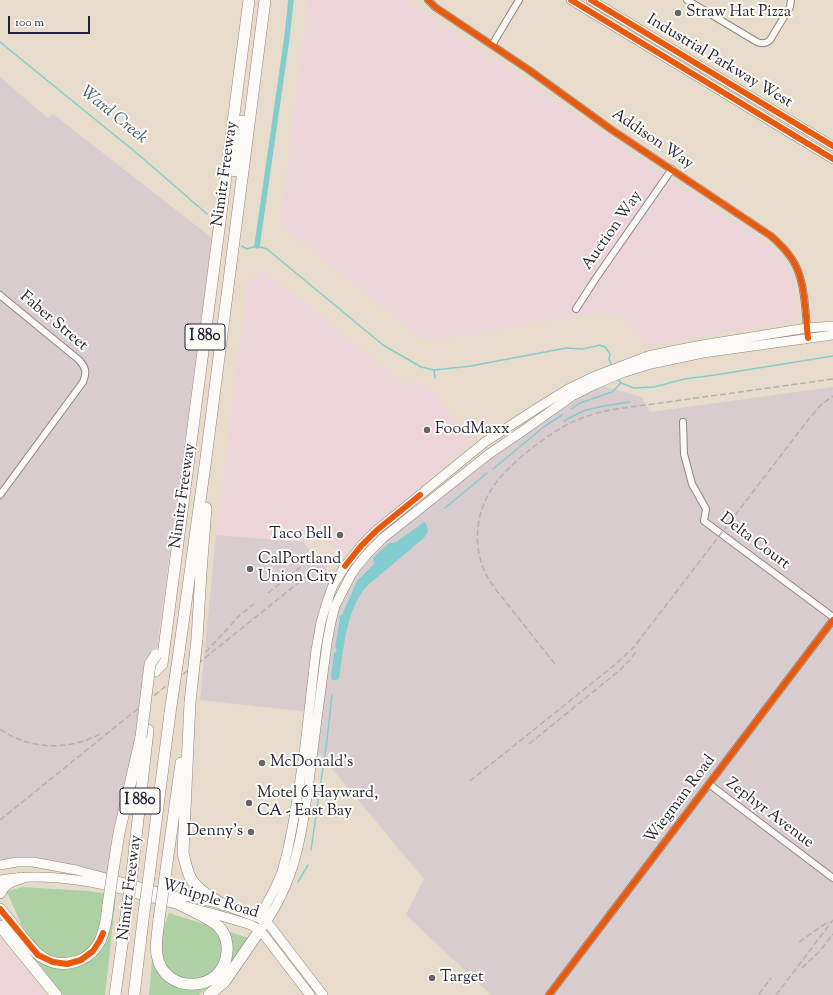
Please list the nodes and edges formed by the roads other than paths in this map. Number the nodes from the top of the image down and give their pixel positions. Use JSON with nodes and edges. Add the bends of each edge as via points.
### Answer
{"nodes":[{"id":1,"x":243,"y":0,"type":"edge"},
{"id":2,"x":249,"y":0,"type":"edge"},
{"id":3,"x":257,"y":0,"type":"edge"},
{"id":4,"x":265,"y":0,"type":"edge"},
{"id":5,"x":428,"y":0,"type":"edge"},
{"id":6,"x":519,"y":0,"type":"edge"},
{"id":7,"x":571,"y":0,"type":"edge"},
{"id":8,"x":591,"y":0,"type":"edge"},
{"id":9,"x":687,"y":0,"type":"edge"},
{"id":10,"x":791,"y":0,"type":"edge"},
{"id":11,"x":492,"y":45,"type":"junction"},
{"id":12,"x":833,"y":146,"type":"edge"},
{"id":13,"x":833,"y":159,"type":"edge"},
{"id":14,"x":672,"y":169,"type":"junction"},
{"id":15,"x":0,"y":295,"type":"edge"},
{"id":16,"x":576,"y":309,"type":"dead end"},
{"id":17,"x":833,"y":326,"type":"edge"},
{"id":18,"x":807,"y":328,"type":"junction"},
{"id":19,"x":833,"y":335,"type":"edge"},
{"id":20,"x":808,"y":338,"type":"junction"},
{"id":21,"x":650,"y":360,"type":"junction"},
{"id":22,"x":594,"y":381,"type":"junction"},
{"id":23,"x":683,"y":422,"type":"dead end"},
{"id":24,"x":485,"y":442,"type":"junction"},
{"id":25,"x":489,"y":454,"type":"junction"},
{"id":26,"x":206,"y":458,"type":"junction"},
{"id":27,"x":0,"y":495,"type":"edge"},
{"id":28,"x":833,"y":619,"type":"edge"},
{"id":29,"x":183,"y":626,"type":"junction"},
{"id":30,"x":156,"y":655,"type":"junction"},
{"id":31,"x":155,"y":671,"type":"junction"},
{"id":32,"x":313,"y":679,"type":"junction"},
{"id":33,"x":322,"y":683,"type":"junction"},
{"id":34,"x":190,"y":702,"type":"junction"},
{"id":35,"x":144,"y":733,"type":"junction"},
{"id":36,"x":709,"y":784,"type":"junction"},
{"id":37,"x":0,"y":865,"type":"edge"},
{"id":38,"x":21,"y":878,"type":"junction"},
{"id":39,"x":833,"y":878,"type":"edge"},
{"id":40,"x":0,"y":880,"type":"edge"},
{"id":41,"x":0,"y":893,"type":"edge"},
{"id":42,"x":179,"y":904,"type":"junction"},
{"id":43,"x":224,"y":905,"type":"junction"},
{"id":44,"x":0,"y":909,"type":"edge"},
{"id":45,"x":262,"y":923,"type":"junction"},
{"id":46,"x":0,"y":926,"type":"edge"},
{"id":47,"x":56,"y":995,"type":"edge"},
{"id":48,"x":115,"y":995,"type":"edge"},
{"id":49,"x":134,"y":995,"type":"edge"},
{"id":50,"x":209,"y":995,"type":"edge"},
{"id":51,"x":310,"y":995,"type":"edge"},
{"id":52,"x":323,"y":995,"type":"edge"},
{"id":53,"x":549,"y":995,"type":"edge"}],
"edges":[{"from":1,"to":30,"type":"highway","name":"Nimitz Freeway","number":"I 880"},
{"from":2,"to":31,"type":"highway","number":"I 880","via":[[162,664]]},
{"from":3,"to":29,"type":"highway","number":"I 880","via":[[179,604],[178,616]]},
{"from":4,"to":26,"type":"highway","name":"Nimitz Freeway","number":"I 880"},
{"from":5,"to":11,"type":"street","name":"Addison Way"},
{"from":6,"to":11,"type":"street"},
{"from":7,"to":13,"type":"main road","name":"Industrial Parkway West"},
{"from":8,"to":12,"type":"main road","name":"Industrial Parkway West"},
{"from":9,"to":10,"type":"street","via":[[762,44],[770,40],[790,7]]},
{"from":11,"to":14,"type":"street","name":"Addison Way"},
{"from":14,"to":16,"type":"street","name":"Auction Way"},
{"from":14,"to":18,"type":"street","name":"Addison Way","via":[[771,236],[783,247],[793,260],[799,275]]},
{"from":15,"to":27,"type":"street","name":"Faber Street","via":[[79,360],[86,371],[83,382]]},
{"from":17,"to":18,"type":"main road"},
{"from":18,"to":20,"type":"street","name":"Addison Way"},
{"from":18,"to":21,"type":"main road","via":[[702,345]]},
{"from":19,"to":20,"type":"main road"},
{"from":20,"to":21,"type":"main road"},
{"from":21,"to":22,"type":"main road"},
{"from":22,"to":24,"type":"main road","via":[[568,389]]},
{"from":22,"to":25,"type":"main road"},
{"from":23,"to":28,"type":"street","name":"Delta Court","via":[[684,454],[692,484],[706,509],[704,521]]},
{"from":24,"to":25,"type":"main road"},
{"from":24,"to":32,"type":"main road","via":[[377,530],[345,566],[333,585],[324,611]]},
{"from":25,"to":33,"type":"main road","via":[[383,538],[358,565],[335,606],[329,629]]},
{"from":26,"to":29,"type":"highway","name":"Nimitz Freeway","number":"I 880"},
{"from":26,"to":34,"type":"highway","bridge":true,"via":[[211,472]]},
{"from":28,"to":36,"type":"street","name":"Wiegman Road"},
{"from":29,"to":49,"type":"highway","name":"Nimitz Freeway","number":"I 880","bridge":true},
{"from":30,"to":31,"type":"highway","name":"Nimitz Freeway","number":"I 880"},
{"from":30,"to":35,"type":"highway","bridge":true,"via":[[150,664]]},
{"from":31,"to":35,"type":"highway","name":"Nimitz Freeway","number":"I 880"},
{"from":32,"to":33,"type":"main road"},
{"from":32,"to":45,"type":"main road","via":[[288,850]]},
{"from":33,"to":45,"type":"main road","via":[[297,854],[284,891],[272,914]]},
{"from":34,"to":42,"type":"highway","bridge":true,"via":[[159,919],[157,956],[161,968],[174,981],[198,985],[215,977],[223,967],[227,956],[227,944],[214,922]]},
{"from":34,"to":43,"type":"highway","via":[[184,853],[186,866],[191,878],[202,891]]},
{"from":35,"to":44,"type":"highway","bridge":true,"via":[[119,833],[103,933],[97,946],[81,960],[67,964],[53,962],[38,954]]},
{"from":35,"to":48,"type":"highway","name":"Nimitz Freeway","number":"I 880","bridge":true,"via":[[132,873]]},
{"from":36,"to":39,"type":"street","name":"Zephyr Avenue"},
{"from":36,"to":53,"type":"street","name":"Wiegman Road"},
{"from":37,"to":43,"type":"main road","name":"Whipple Road","via":[[17,862],[40,863],[174,896]]},
{"from":38,"to":40,"type":"main road","name":"Whipple Road"},
{"from":38,"to":41,"type":"highway","via":[[6,884]]},
{"from":38,"to":42,"type":"main road","name":"Whipple Road","via":[[60,878],[91,883]]},
{"from":42,"to":45,"type":"main road","name":"Whipple Road","via":[[251,925]]},
{"from":43,"to":45,"type":"main road","name":"Whipple Road"},
{"from":45,"to":50,"type":"highway","via":[[225,981]]},
{"from":45,"to":51,"type":"main road","name":"Whipple Road"},
{"from":45,"to":52,"type":"main road","name":"Whipple Road","via":[[271,927]]},
{"from":46,"to":47,"type":"highway"}]}
